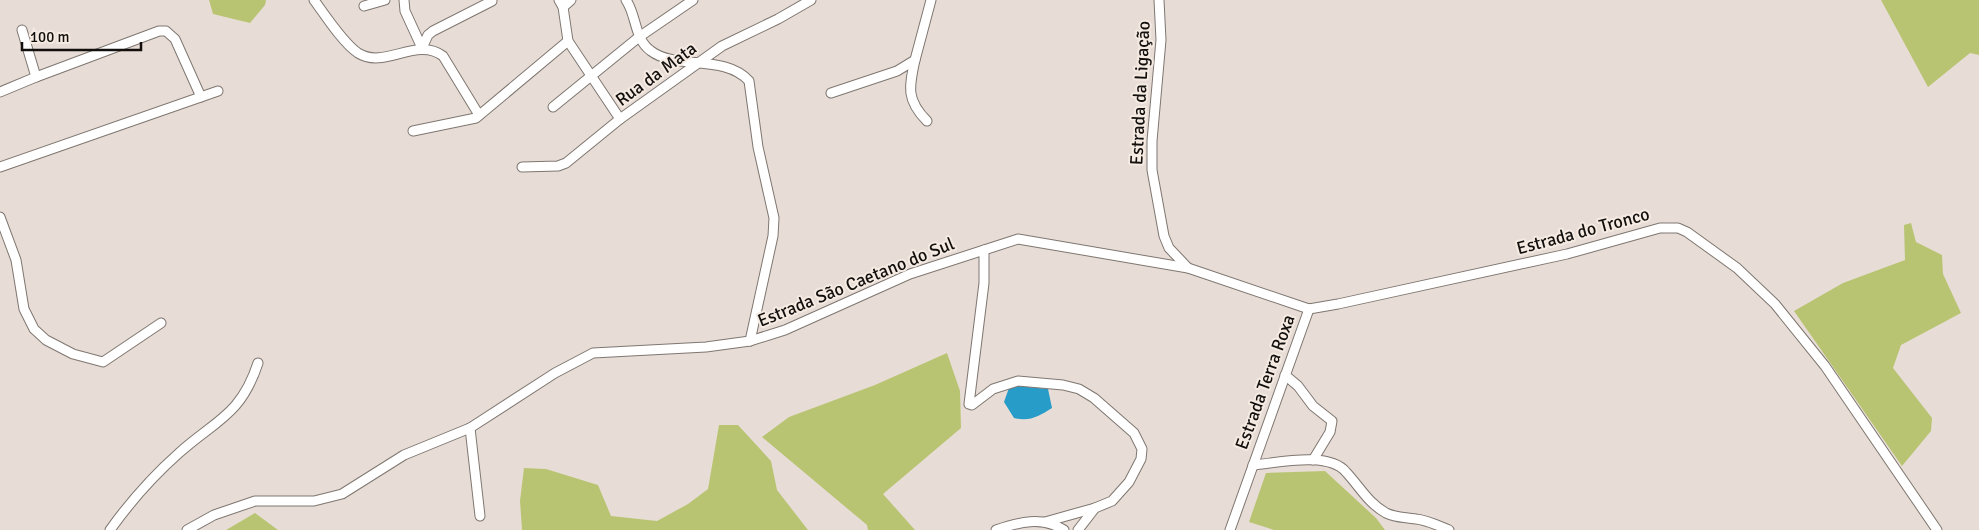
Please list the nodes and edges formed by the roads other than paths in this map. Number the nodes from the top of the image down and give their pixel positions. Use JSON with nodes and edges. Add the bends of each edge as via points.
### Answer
{"nodes":[{"id":1,"x":314,"y":0,"type":"edge"},
{"id":2,"x":385,"y":0,"type":"edge"},
{"id":3,"x":404,"y":0,"type":"edge"},
{"id":4,"x":626,"y":0,"type":"edge"},
{"id":5,"x":693,"y":0,"type":"edge"},
{"id":6,"x":811,"y":0,"type":"edge"},
{"id":7,"x":931,"y":0,"type":"edge"},
{"id":8,"x":1159,"y":0,"type":"edge"},
{"id":9,"x":492,"y":1,"type":"edge"},
{"id":10,"x":568,"y":2,"type":"edge"},
{"id":11,"x":364,"y":6,"type":"dead end"},
{"id":12,"x":22,"y":30,"type":"dead end"},
{"id":13,"x":639,"y":37,"type":"junction"},
{"id":14,"x":568,"y":41,"type":"junction"},
{"id":15,"x":422,"y":48,"type":"junction"},
{"id":16,"x":915,"y":60,"type":"junction"},
{"id":17,"x":699,"y":62,"type":"junction"},
{"id":18,"x":592,"y":76,"type":"junction"},
{"id":19,"x":36,"y":77,"type":"junction"},
{"id":20,"x":218,"y":91,"type":"dead end"},
{"id":21,"x":0,"y":92,"type":"edge"},
{"id":22,"x":832,"y":93,"type":"dead end"},
{"id":23,"x":201,"y":97,"type":"junction"},
{"id":24,"x":553,"y":107,"type":"dead end"},
{"id":25,"x":480,"y":114,"type":"junction"},
{"id":26,"x":620,"y":119,"type":"junction"},
{"id":27,"x":927,"y":121,"type":"dead end"},
{"id":28,"x":413,"y":132,"type":"dead end"},
{"id":29,"x":0,"y":167,"type":"edge"},
{"id":30,"x":522,"y":167,"type":"dead end"},
{"id":31,"x":0,"y":216,"type":"edge"},
{"id":32,"x":984,"y":250,"type":"junction"},
{"id":33,"x":1188,"y":268,"type":"junction"},
{"id":34,"x":1309,"y":309,"type":"junction"},
{"id":35,"x":161,"y":323,"type":"dead end"},
{"id":36,"x":750,"y":341,"type":"junction"},
{"id":37,"x":258,"y":363,"type":"dead end"},
{"id":38,"x":1284,"y":375,"type":"junction"},
{"id":39,"x":470,"y":428,"type":"junction"},
{"id":40,"x":1313,"y":460,"type":"junction"},
{"id":41,"x":1253,"y":465,"type":"junction"},
{"id":42,"x":1095,"y":508,"type":"junction"},
{"id":43,"x":480,"y":516,"type":"dead end"},
{"id":44,"x":1045,"y":522,"type":"junction"},
{"id":45,"x":110,"y":530,"type":"edge"},
{"id":46,"x":187,"y":530,"type":"edge"},
{"id":47,"x":996,"y":530,"type":"edge"},
{"id":48,"x":1064,"y":530,"type":"edge"},
{"id":49,"x":1078,"y":530,"type":"edge"},
{"id":50,"x":1230,"y":530,"type":"edge"},
{"id":51,"x":1449,"y":530,"type":"edge"},
{"id":52,"x":1937,"y":530,"type":"edge"}],
"edges":[{"from":1,"to":15,"type":"street","via":[[351,47],[364,56],[380,57]]},
{"from":2,"to":11,"type":"street"},
{"from":3,"to":15,"type":"street","via":[[405,11]]},
{"from":4,"to":13,"type":"street"},
{"from":5,"to":13,"type":"street"},
{"from":6,"to":17,"type":"street","name":"Rua da Mata","via":[[735,38]]},
{"from":7,"to":16,"type":"street"},
{"from":8,"to":33,"type":"street","name":"Estrada da Ligação","via":[[1161,40],[1152,142],[1153,178],[1169,248]]},
{"from":9,"to":15,"type":"street","via":[[428,34]]},
{"from":10,"to":14,"type":"street"},
{"from":12,"to":19,"type":"street"},
{"from":13,"to":17,"type":"street","via":[[658,55]]},
{"from":13,"to":18,"type":"street"},
{"from":14,"to":18,"type":"street"},
{"from":14,"to":25,"type":"street"},
{"from":15,"to":25,"type":"street","via":[[437,51],[443,56]]},
{"from":16,"to":22,"type":"street","via":[[897,71]]},
{"from":16,"to":27,"type":"street","via":[[910,84],[914,108]]},
{"from":17,"to":26,"type":"street","name":"Rua da Mata"},
{"from":17,"to":36,"type":"street","via":[[734,71],[749,81],[758,147],[774,218]]},
{"from":18,"to":24,"type":"street"},
{"from":18,"to":26,"type":"street"},
{"from":19,"to":21,"type":"street"},
{"from":19,"to":23,"type":"street","via":[[166,31],[175,39]]},
{"from":20,"to":23,"type":"street"},
{"from":23,"to":29,"type":"street"},
{"from":25,"to":28,"type":"street","via":[[463,122]]},
{"from":26,"to":30,"type":"street","name":"Rua da Mata","via":[[566,163]]},
{"from":31,"to":35,"type":"street","via":[[16,260],[29,322],[46,340],[73,354],[103,362]]},
{"from":32,"to":33,"type":"street","name":"Estrada São Caetano do Sul","via":[[1018,239]]},
{"from":32,"to":36,"type":"street","name":"Estrada São Caetano do Sul","via":[[881,285],[785,330]]},
{"from":32,"to":42,"type":"street","via":[[984,283],[969,404],[993,388],[1018,381],[1063,385],[1094,398],[1134,433],[1142,449],[1136,471],[1121,493]]},
{"from":33,"to":34,"type":"street","name":"Estrada Terra Roxa"},
{"from":34,"to":38,"type":"street","name":"Estrada Terra Roxa"},
{"from":34,"to":52,"type":"street","name":"Estrada do Tronco","via":[[1567,254],[1660,228],[1678,228],[1724,257],[1775,304],[1825,366]]},
{"from":36,"to":39,"type":"street","name":"Estrada São Caetano do Sul","via":[[706,347],[593,353]]},
{"from":37,"to":45,"type":"street","via":[[246,393],[234,409],[179,452],[127,506]]},
{"from":38,"to":40,"type":"street","via":[[1332,421],[1330,432]]},
{"from":38,"to":41,"type":"street","name":"Estrada Terra Roxa"},
{"from":39,"to":43,"type":"street"},
{"from":39,"to":46,"type":"street","name":"Estrada São Caetano do Sul","via":[[404,455],[354,488],[329,499],[255,501],[214,515]]},
{"from":40,"to":41,"type":"street"},
{"from":40,"to":51,"type":"street","via":[[1336,464],[1346,471],[1366,498],[1388,514]]},
{"from":41,"to":50,"type":"street","name":"Estrada Terra Roxa"},
{"from":42,"to":44,"type":"street"},
{"from":42,"to":49,"type":"street"},
{"from":44,"to":47,"type":"street","via":[[1013,524]]},
{"from":44,"to":48,"type":"street"}]}
